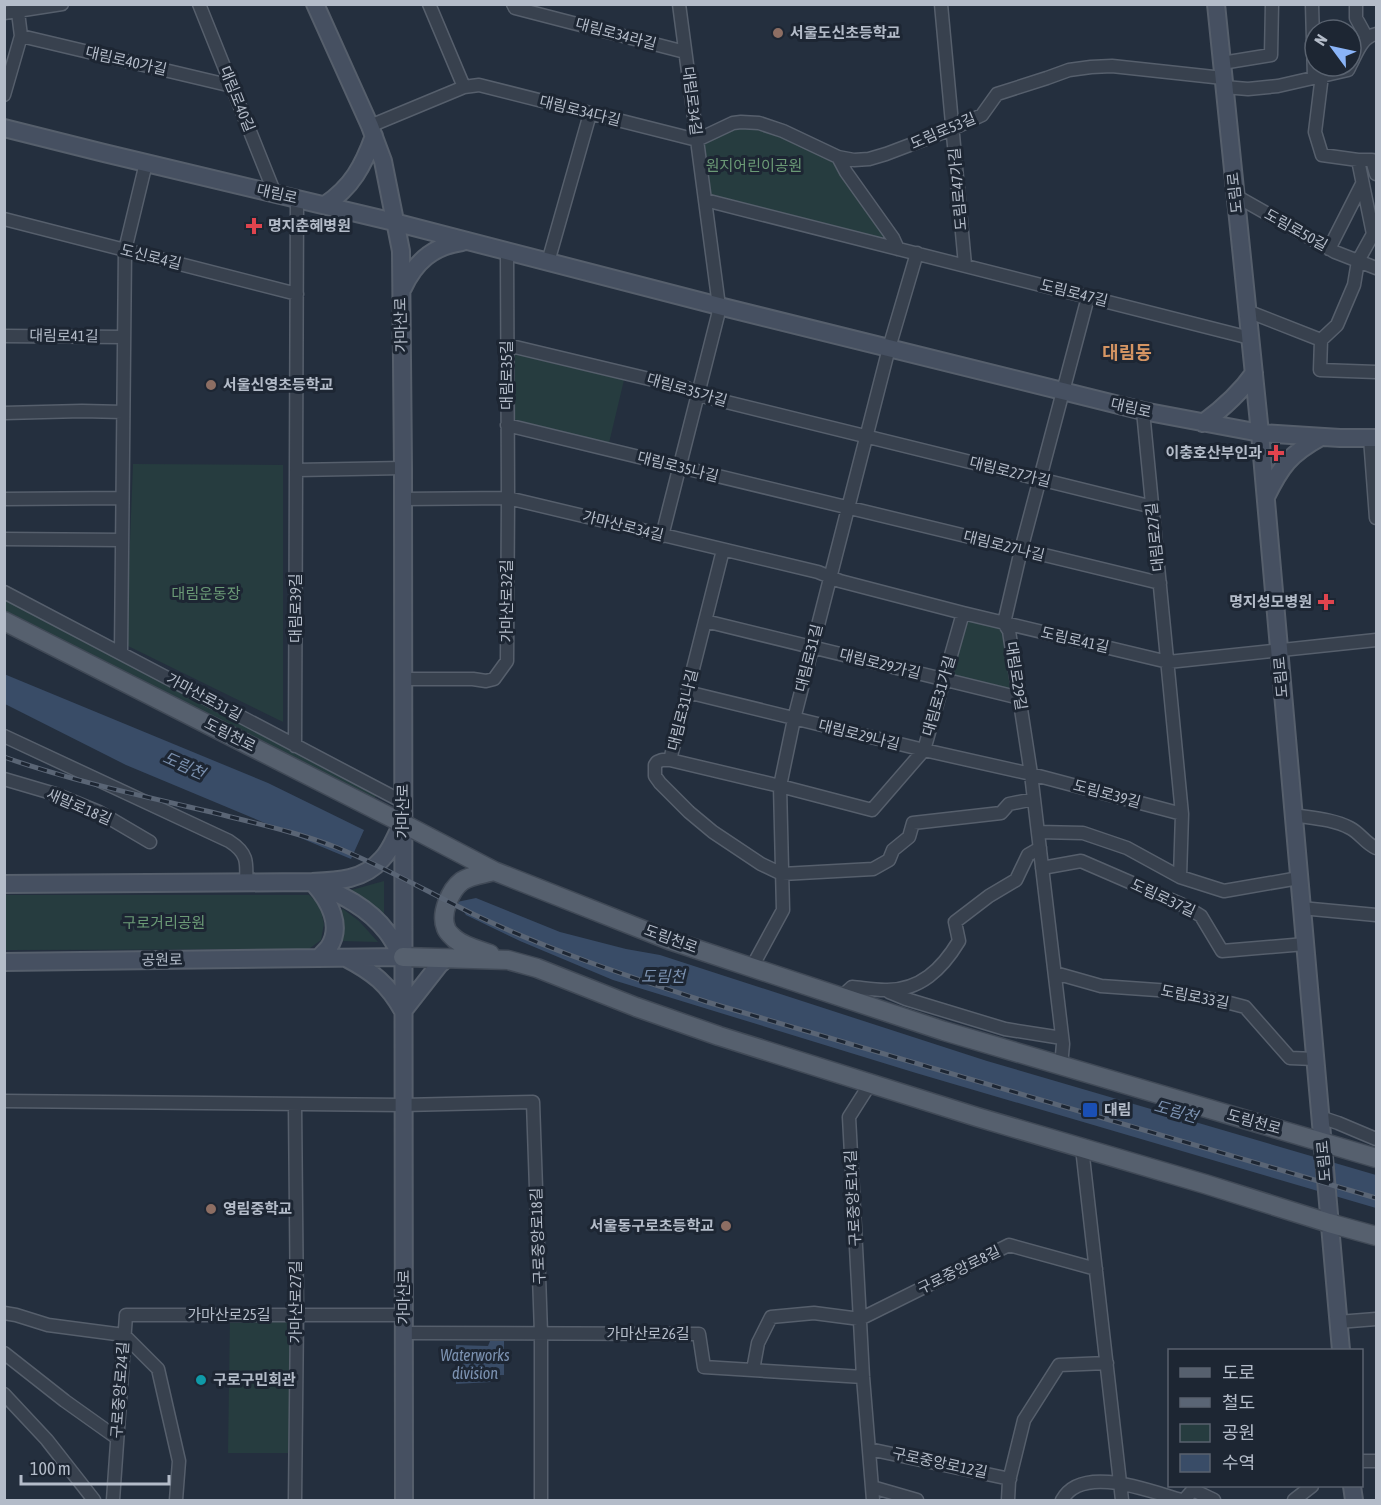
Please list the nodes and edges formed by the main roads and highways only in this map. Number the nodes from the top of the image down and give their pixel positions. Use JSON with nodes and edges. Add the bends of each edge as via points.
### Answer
{"nodes":[{"id":1,"x":4,"y":621,"type":"edge"},
{"id":2,"x":494,"y":871,"type":"junction"},
{"id":3,"x":403,"y":957,"type":"road end"},
{"id":4,"x":508,"y":960,"type":"junction"},
{"id":5,"x":1377,"y":1158,"type":"edge"},
{"id":6,"x":1377,"y":1236,"type":"edge"}],
"edges":[{"from":1,"to":2,"type":"main road","name":"도림천로"},
{"from":2,"to":4,"type":"main road","via":[[472,876],[456,886],[444,917],[453,938]]},
{"from":2,"to":5,"type":"main road","name":"도림천로","via":[[669,940],[944,1031],[1323,1148]]},
{"from":3,"to":4,"type":"main road"},
{"from":4,"to":6,"type":"main road","via":[[719,1036],[870,1084]]}]}
